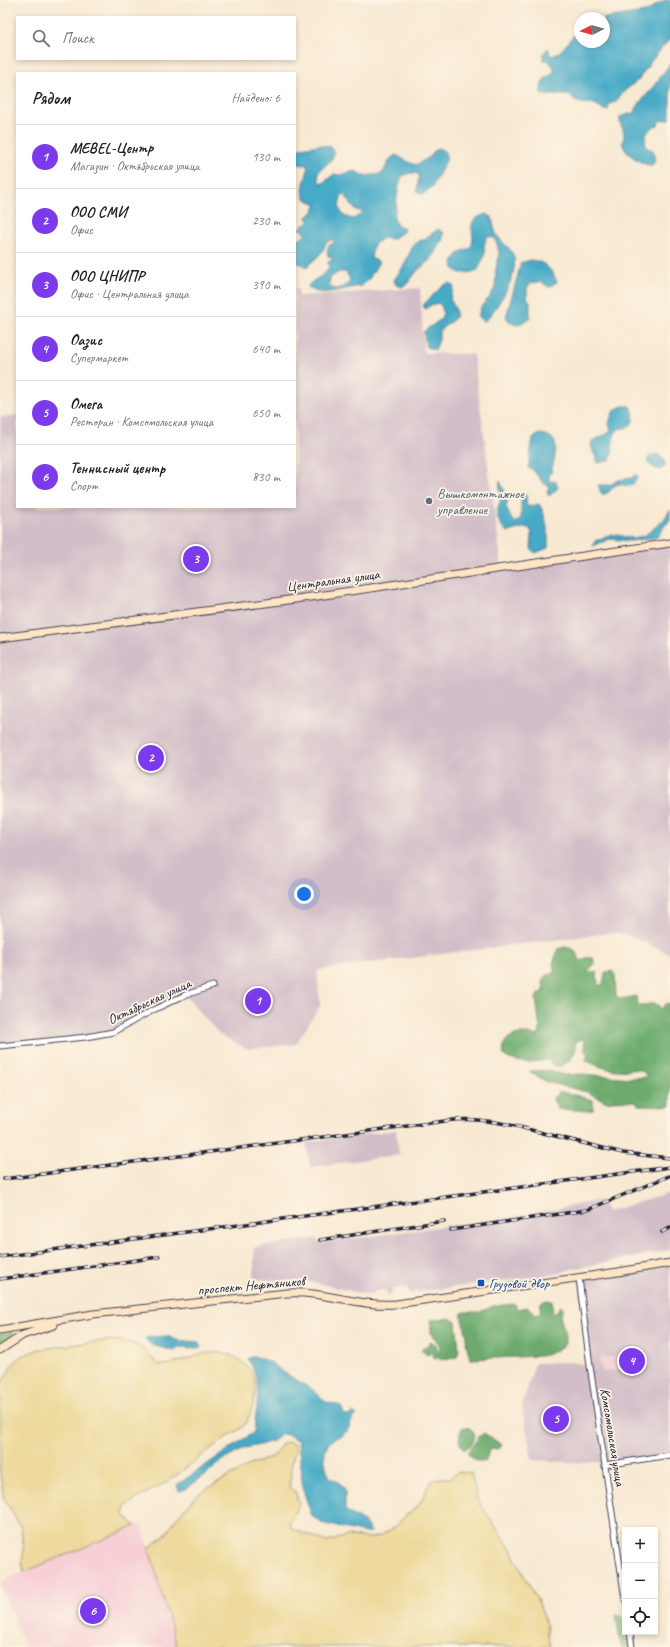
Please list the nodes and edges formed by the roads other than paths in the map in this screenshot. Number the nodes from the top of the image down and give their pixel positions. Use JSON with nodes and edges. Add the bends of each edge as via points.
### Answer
{"nodes":[{"id":1,"x":670,"y":543,"type":"edge"},
{"id":2,"x":0,"y":638,"type":"edge"},
{"id":3,"x":213,"y":986,"type":"dead end"},
{"id":4,"x":0,"y":1046,"type":"edge"},
{"id":5,"x":670,"y":1263,"type":"edge"},
{"id":6,"x":579,"y":1278,"type":"junction"},
{"id":7,"x":93,"y":1314,"type":"junction"},
{"id":8,"x":0,"y":1330,"type":"edge"},
{"id":9,"x":0,"y":1350,"type":"edge"},
{"id":10,"x":670,"y":1455,"type":"edge"},
{"id":11,"x":605,"y":1464,"type":"junction"},
{"id":12,"x":622,"y":1579,"type":"edge"},
{"id":13,"x":630,"y":1635,"type":"edge"},
{"id":14,"x":632,"y":1647,"type":"edge"}],
"edges":[{"from":1,"to":2,"type":"main road","name":"Центральная улица","via":[[303,598]]},
{"from":3,"to":4,"type":"street","name":"Октябрьская улица","via":[[185,995],[113,1032]]},
{"from":5,"to":6,"type":"main road","name":"проспект Нефтяников"},
{"from":6,"to":7,"type":"main road","name":"проспект Нефтяников","via":[[385,1304],[363,1303],[300,1292]]},
{"from":6,"to":11,"type":"street","name":"Комсомольская улица"},
{"from":7,"to":8,"type":"main road","name":"проспект Нефтяников"},
{"from":7,"to":9,"type":"main road","via":[[33,1331],[15,1339]]},
{"from":10,"to":11,"type":"street"},
{"from":11,"to":12,"type":"street","name":"Комсомольская улица"},
{"from":13,"to":14,"type":"street"}]}
